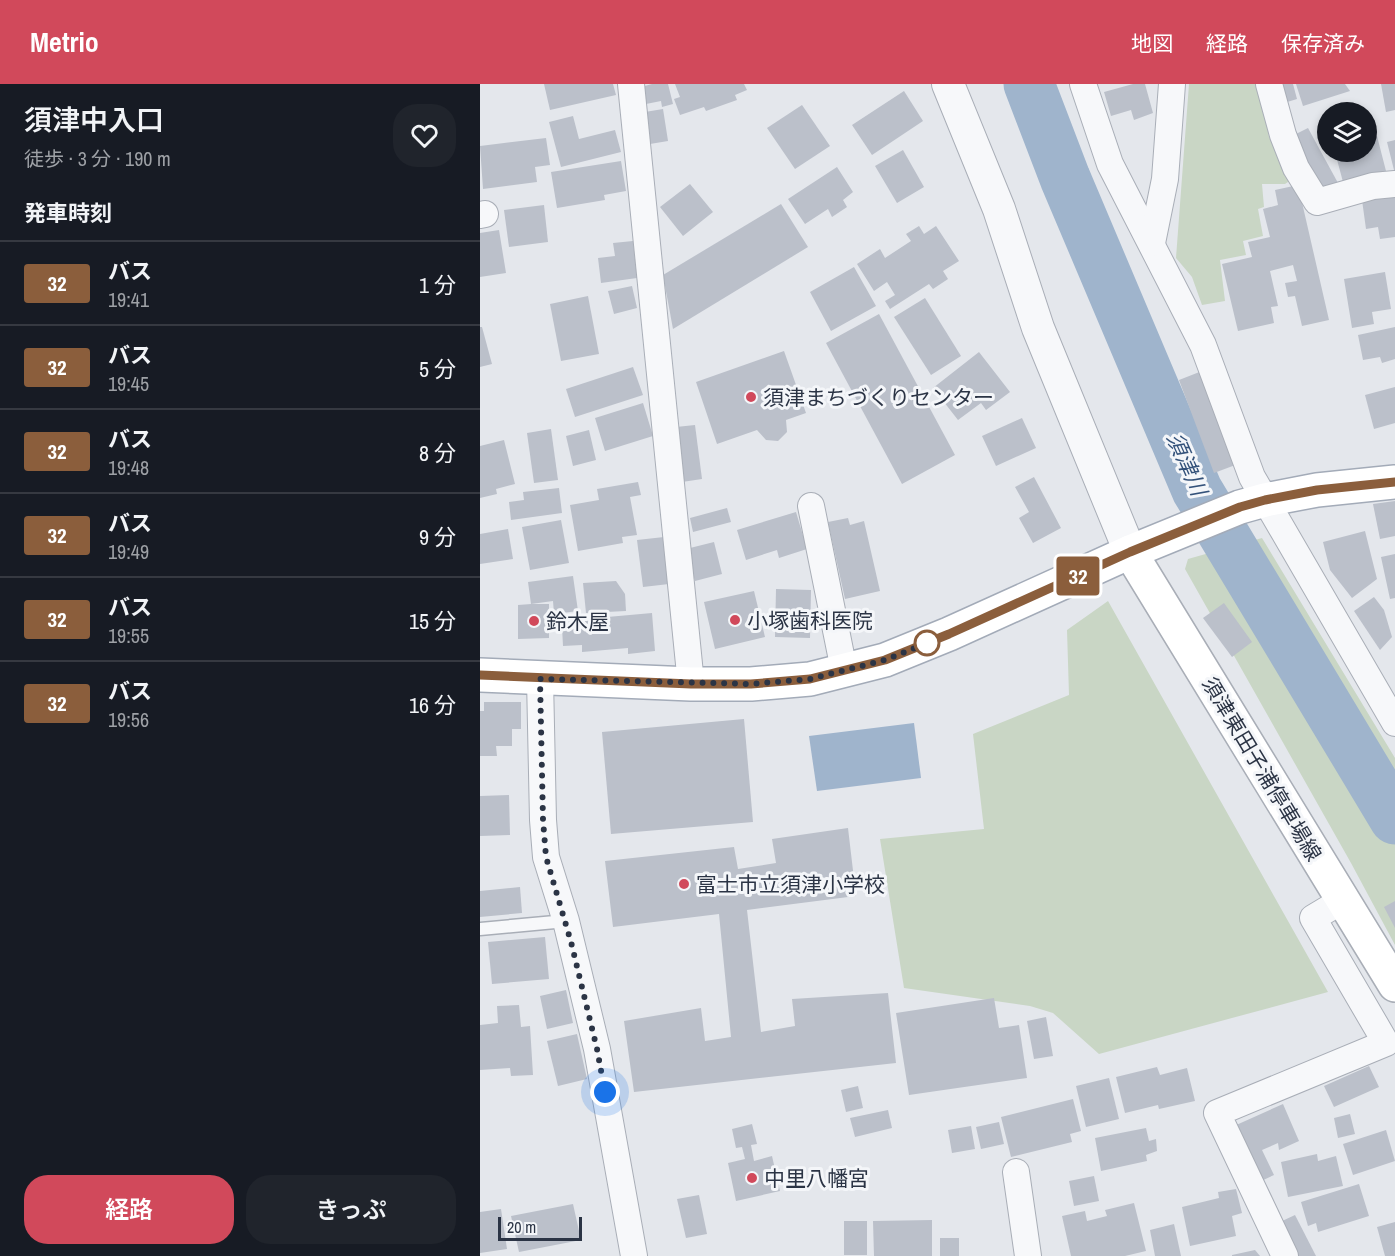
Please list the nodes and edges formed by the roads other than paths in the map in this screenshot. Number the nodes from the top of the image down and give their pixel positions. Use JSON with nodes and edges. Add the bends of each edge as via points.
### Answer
{"nodes":[{"id":1,"x":631,"y":84,"type":"edge"},
{"id":2,"x":948,"y":84,"type":"edge"},
{"id":3,"x":1083,"y":84,"type":"edge"},
{"id":4,"x":1172,"y":84,"type":"edge"},
{"id":5,"x":1269,"y":84,"type":"edge"},
{"id":6,"x":1395,"y":184,"type":"edge"},
{"id":7,"x":1152,"y":243,"type":"junction"},
{"id":8,"x":1395,"y":482,"type":"edge"},
{"id":9,"x":1252,"y":503,"type":"junction"},
{"id":10,"x":812,"y":506,"type":"dead end"},
{"id":11,"x":1130,"y":552,"type":"junction"},
{"id":12,"x":844,"y":670,"type":"junction"},
{"id":13,"x":480,"y":673,"type":"edge"},
{"id":14,"x":540,"y":679,"type":"junction"},
{"id":15,"x":691,"y":684,"type":"junction"},
{"id":16,"x":1395,"y":723,"type":"edge"},
{"id":17,"x":1342,"y":900,"type":"junction"},
{"id":18,"x":566,"y":921,"type":"junction"},
{"id":19,"x":480,"y":929,"type":"edge"},
{"id":20,"x":1395,"y":985,"type":"edge"},
{"id":21,"x":1016,"y":1172,"type":"dead end"},
{"id":22,"x":634,"y":1256,"type":"edge"},
{"id":23,"x":1028,"y":1256,"type":"edge"},
{"id":24,"x":1285,"y":1256,"type":"edge"}],
"edges":[{"from":1,"to":15,"type":"street"},
{"from":2,"to":11,"type":"street","via":[[999,209],[1038,328]]},
{"from":3,"to":7,"type":"street","via":[[1110,164]]},
{"from":4,"to":7,"type":"street","via":[[1165,179]]},
{"from":5,"to":6,"type":"street","via":[[1296,168],[1317,202]]},
{"from":7,"to":9,"type":"street","via":[[1203,345],[1252,477]]},
{"from":8,"to":9,"type":"main road","via":[[1317,490]]},
{"from":9,"to":11,"type":"main road"},
{"from":9,"to":16,"type":"street"},
{"from":10,"to":12,"type":"street"},
{"from":11,"to":12,"type":"main road","via":[[949,634],[885,660]]},
{"from":11,"to":17,"type":"main road","name":"須津東田子浦停車場線"},
{"from":12,"to":15,"type":"main road","via":[[810,679]]},
{"from":13,"to":14,"type":"main road"},
{"from":14,"to":15,"type":"main road"},
{"from":14,"to":18,"type":"street","via":[[545,848]]},
{"from":17,"to":20,"type":"main road","name":"須津東田子浦停車場線"},
{"from":17,"to":24,"type":"street","via":[[1313,918],[1386,1043],[1217,1113]]},
{"from":18,"to":19,"type":"lane"},
{"from":18,"to":22,"type":"street","via":[[597,1049]]},
{"from":21,"to":23,"type":"street"}]}
